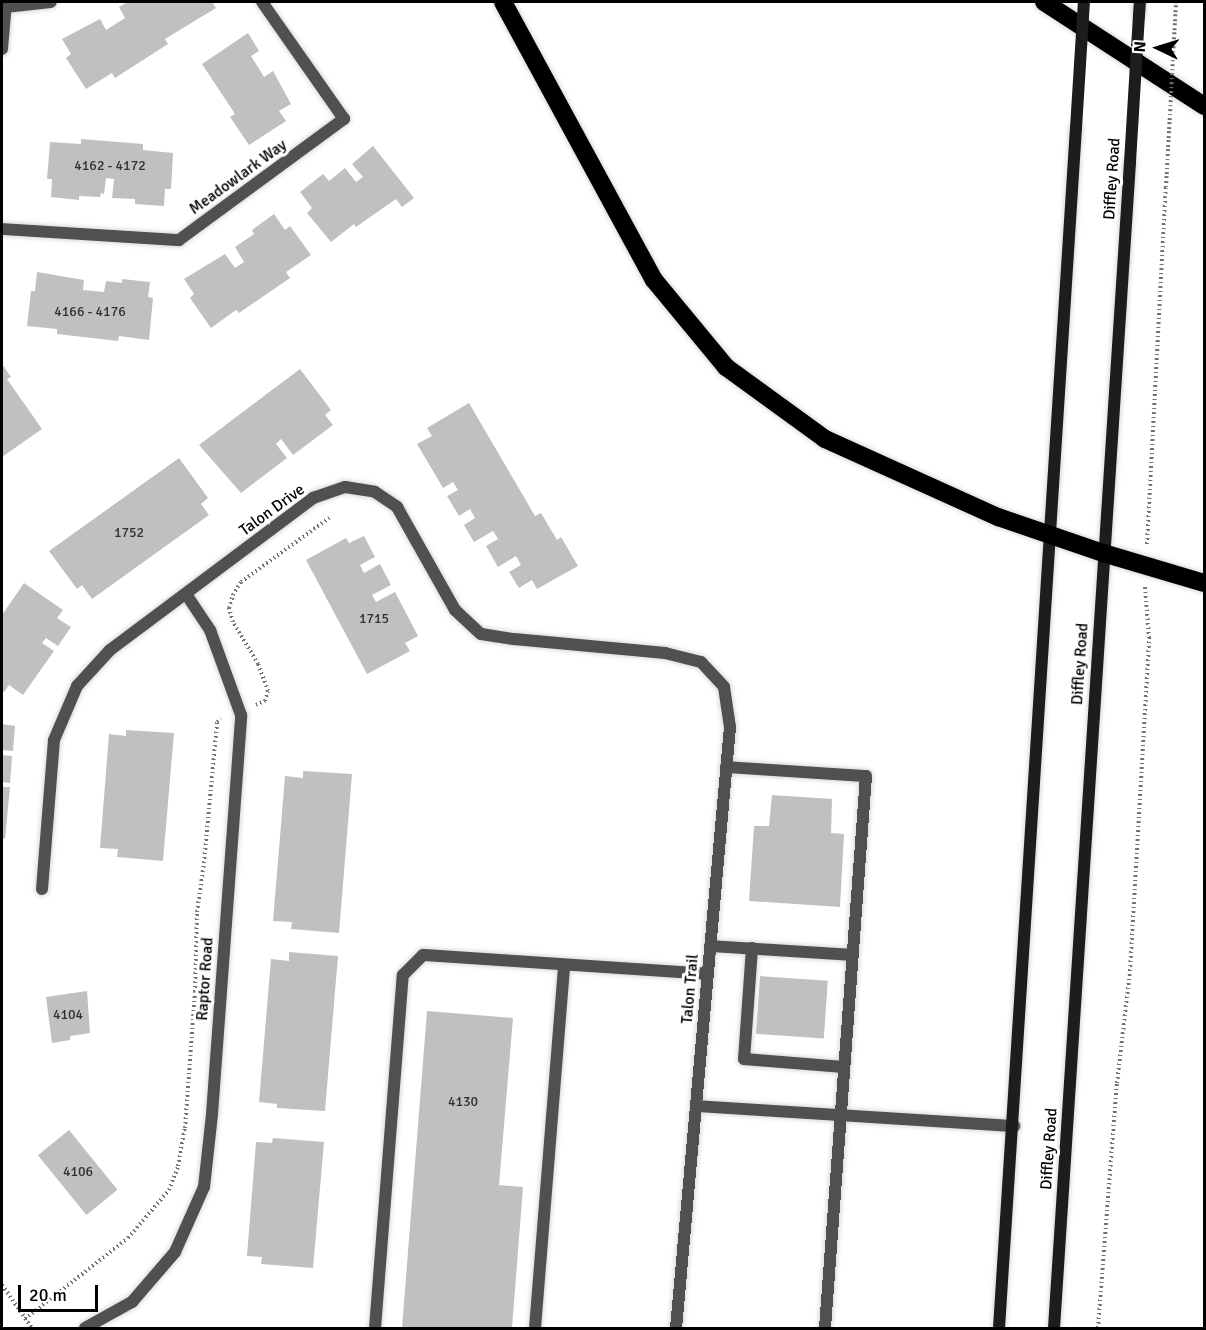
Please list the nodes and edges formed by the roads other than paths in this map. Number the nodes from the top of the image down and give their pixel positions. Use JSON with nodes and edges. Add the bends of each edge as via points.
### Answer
{"nodes":[{"id":1,"x":51,"y":2,"type":"edge"},
{"id":2,"x":262,"y":2,"type":"edge"},
{"id":3,"x":504,"y":2,"type":"edge"},
{"id":4,"x":1044,"y":2,"type":"edge"},
{"id":5,"x":1084,"y":2,"type":"edge"},
{"id":6,"x":1140,"y":2,"type":"edge"},
{"id":7,"x":5,"y":4,"type":"edge"},
{"id":8,"x":2,"y":49,"type":"edge"},
{"id":9,"x":1204,"y":106,"type":"edge"},
{"id":10,"x":2,"y":229,"type":"edge"},
{"id":11,"x":1049,"y":536,"type":"junction"},
{"id":12,"x":1103,"y":553,"type":"junction"},
{"id":13,"x":1204,"y":583,"type":"edge"},
{"id":14,"x":186,"y":594,"type":"junction"},
{"id":15,"x":701,"y":662,"type":"joint"},
{"id":16,"x":726,"y":767,"type":"junction"},
{"id":17,"x":42,"y":889,"type":"dead end"},
{"id":18,"x":710,"y":946,"type":"junction"},
{"id":19,"x":752,"y":948,"type":"junction"},
{"id":20,"x":852,"y":955,"type":"junction"},
{"id":21,"x":564,"y":965,"type":"junction"},
{"id":22,"x":707,"y":974,"type":"junction"},
{"id":23,"x":844,"y":1067,"type":"junction"},
{"id":24,"x":696,"y":1106,"type":"junction"},
{"id":25,"x":840,"y":1116,"type":"junction"},
{"id":26,"x":1014,"y":1126,"type":"junction"},
{"id":27,"x":85,"y":1329,"type":"edge"},
{"id":28,"x":375,"y":1329,"type":"edge"},
{"id":29,"x":536,"y":1329,"type":"edge"},
{"id":30,"x":676,"y":1329,"type":"edge"},
{"id":31,"x":825,"y":1329,"type":"edge"},
{"id":32,"x":999,"y":1329,"type":"edge"},
{"id":33,"x":1054,"y":1329,"type":"edge"}],
"edges":[{"from":1,"to":7,"type":"street"},
{"from":2,"to":10,"type":"street","name":"Meadowlark Way","via":[[344,119],[179,240]]},
{"from":3,"to":11,"type":"highway","via":[[654,280],[726,367],[825,438],[1016,525]]},
{"from":4,"to":9,"type":"highway"},
{"from":5,"to":11,"type":"main road","bridge":true},
{"from":6,"to":12,"type":"main road","name":"Diffley Road","bridge":true},
{"from":7,"to":8,"type":"street"},
{"from":11,"to":12,"type":"highway"},
{"from":11,"to":26,"type":"main road"},
{"from":12,"to":13,"type":"highway"},
{"from":12,"to":33,"type":"main road","name":"Diffley Road"},
{"from":14,"to":15,"type":"street","name":"Talon Drive","via":[[313,498],[345,487],[375,492],[397,507],[455,610],[481,634],[665,653]]},
{"from":14,"to":17,"type":"street","name":"Talon Drive","via":[[110,650],[76,686],[54,740]]},
{"from":14,"to":27,"type":"street","name":"Raptor Road","via":[[210,630],[240,711],[204,1186],[175,1252],[132,1302]]},
{"from":15,"to":16,"type":"street","name":"Talon Trail","via":[[724,687],[730,726]]},
{"from":16,"to":18,"type":"street","name":"Talon Trail"},
{"from":16,"to":20,"type":"street","via":[[866,776]]},
{"from":18,"to":19,"type":"street"},
{"from":18,"to":22,"type":"street","name":"Talon Trail"},
{"from":19,"to":20,"type":"street"},
{"from":19,"to":23,"type":"street","via":[[744,1059]]},
{"from":20,"to":23,"type":"street"},
{"from":21,"to":22,"type":"street"},
{"from":21,"to":28,"type":"street","via":[[423,955],[403,975]]},
{"from":21,"to":29,"type":"street"},
{"from":22,"to":24,"type":"street","name":"Talon Trail"},
{"from":23,"to":25,"type":"street"},
{"from":24,"to":25,"type":"street"},
{"from":24,"to":30,"type":"street","name":"Talon Trail"},
{"from":25,"to":26,"type":"street"},
{"from":25,"to":31,"type":"street"},
{"from":26,"to":32,"type":"main road"}]}
